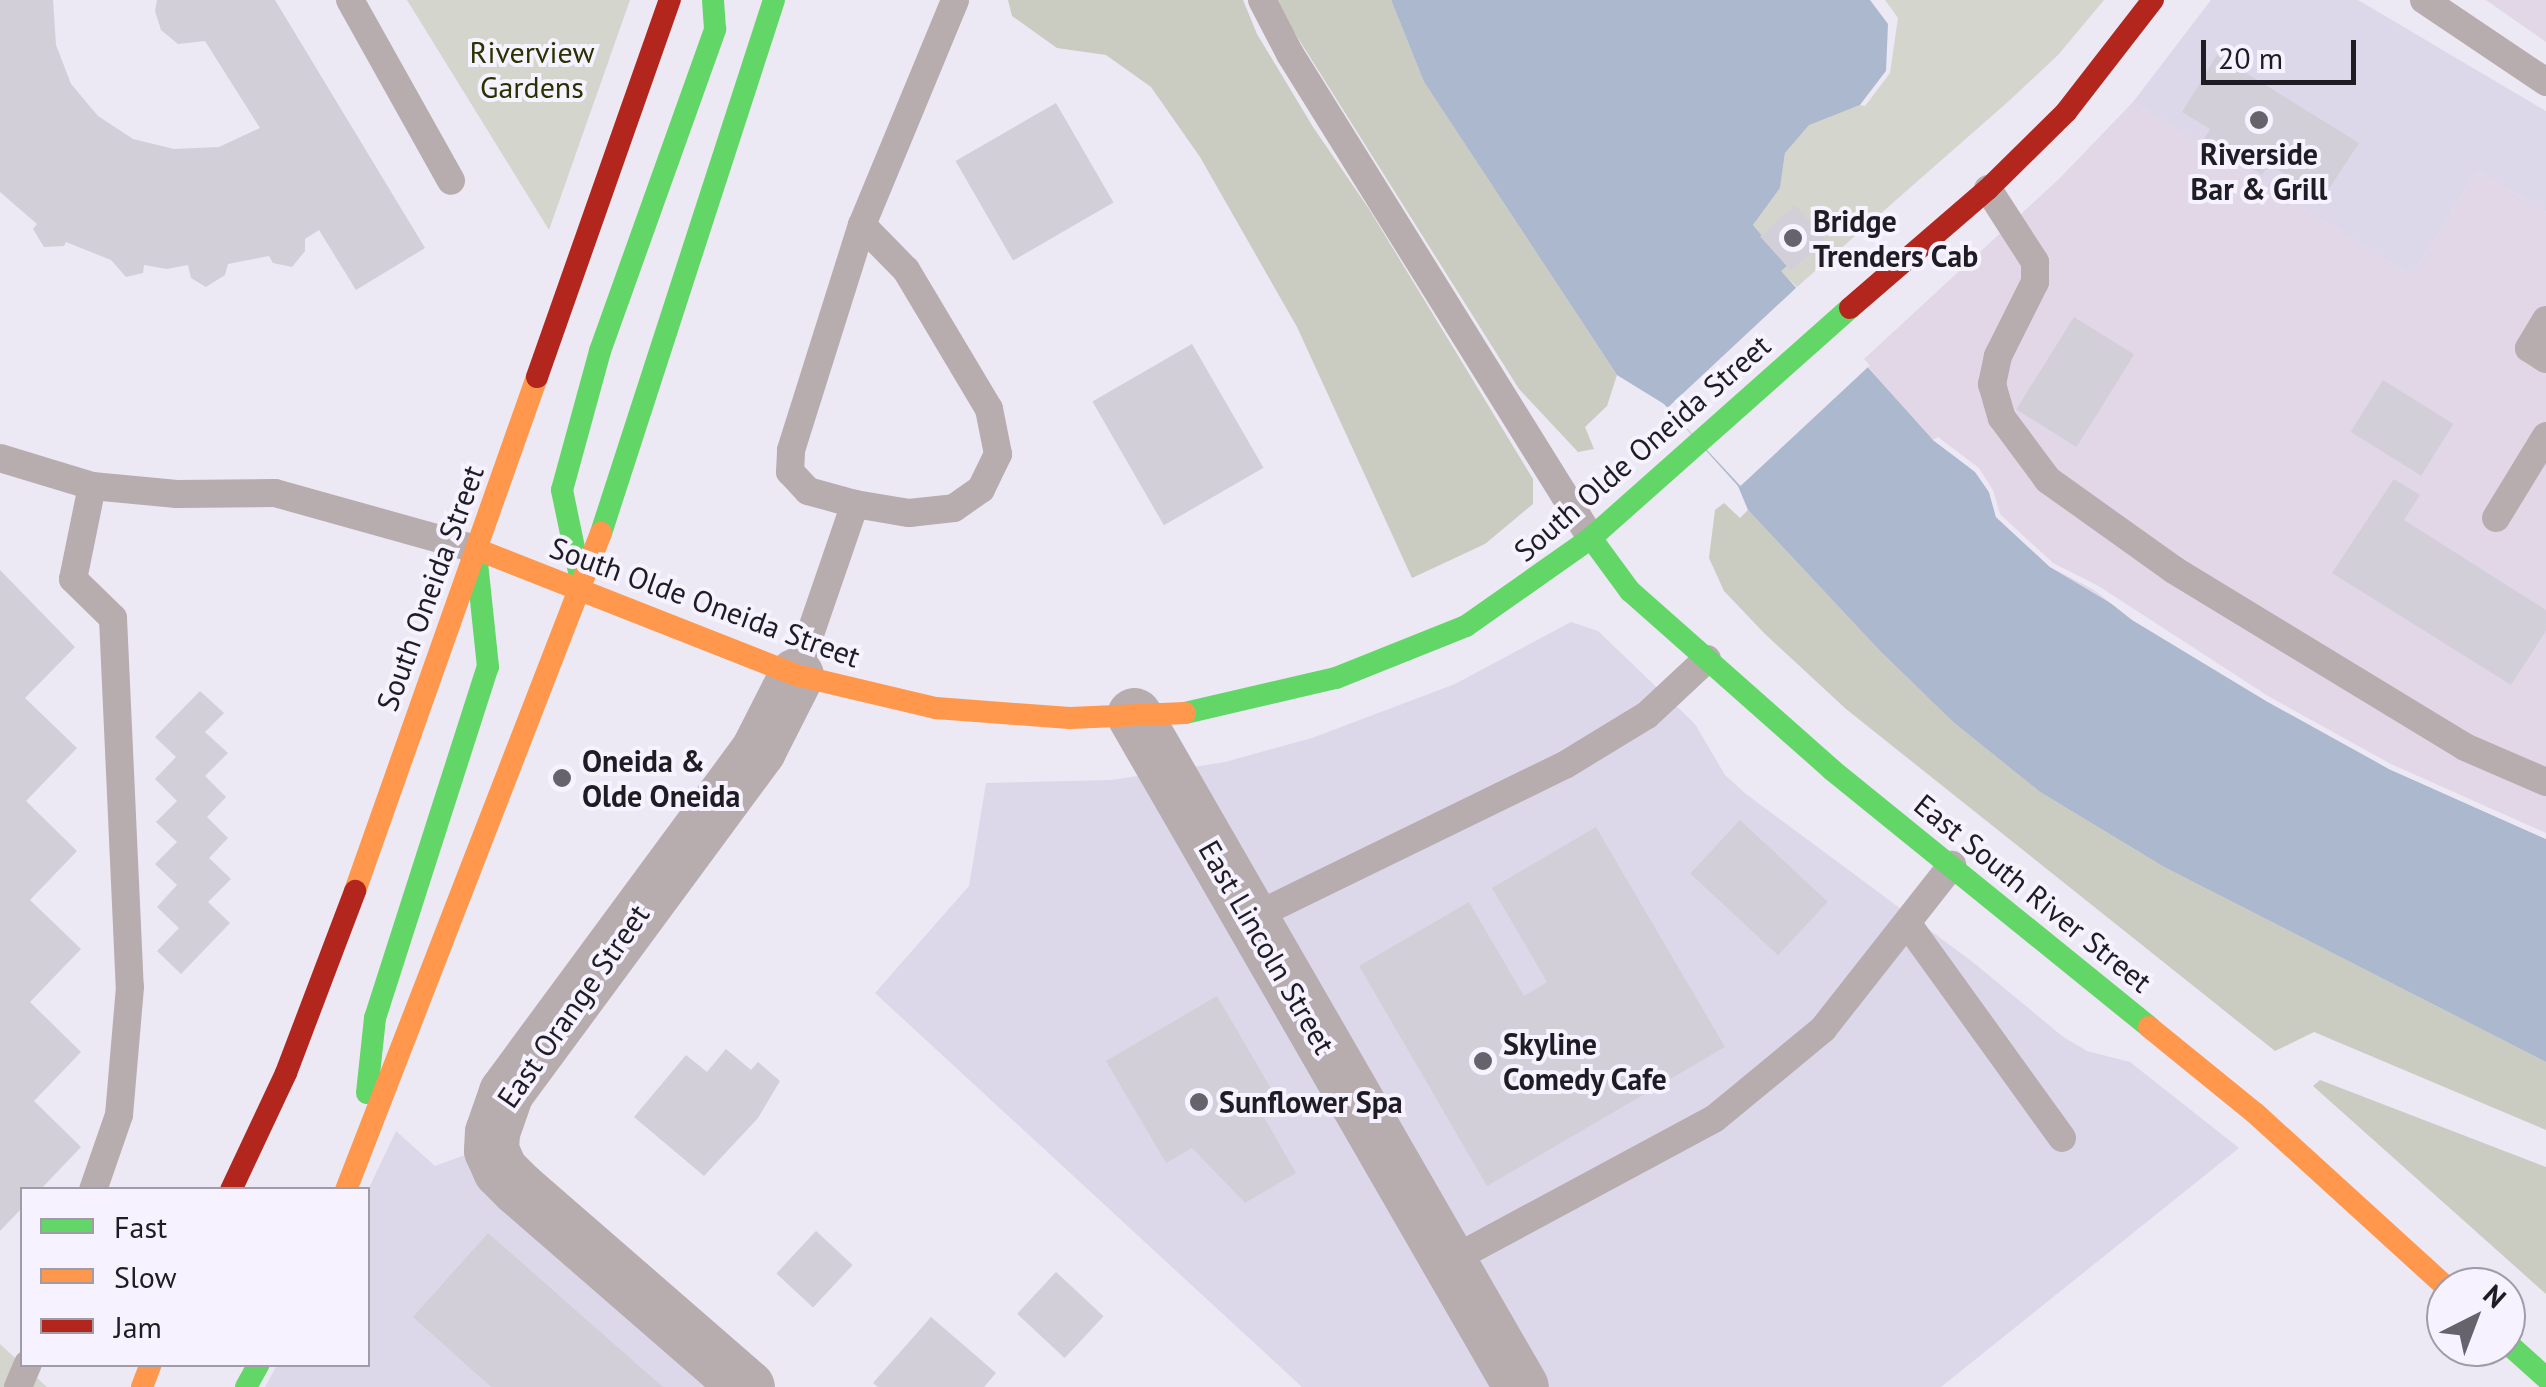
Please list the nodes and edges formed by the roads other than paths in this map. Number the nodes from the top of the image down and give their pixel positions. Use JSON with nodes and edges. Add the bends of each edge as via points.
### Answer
{"nodes":[{"id":1,"x":350,"y":0,"type":"edge"},
{"id":2,"x":670,"y":0,"type":"edge"},
{"id":3,"x":713,"y":0,"type":"edge"},
{"id":4,"x":774,"y":0,"type":"edge"},
{"id":5,"x":955,"y":0,"type":"edge"},
{"id":6,"x":1262,"y":0,"type":"edge"},
{"id":7,"x":2153,"y":0,"type":"edge"},
{"id":8,"x":2424,"y":0,"type":"edge"},
{"id":9,"x":2546,"y":82,"type":"edge"},
{"id":10,"x":451,"y":182,"type":"dead end"},
{"id":11,"x":1988,"y":189,"type":"junction"},
{"id":12,"x":862,"y":225,"type":"junction"},
{"id":13,"x":2546,"y":320,"type":"edge"},
{"id":14,"x":2546,"y":359,"type":"edge"},
{"id":15,"x":2546,"y":436,"type":"edge"},
{"id":16,"x":0,"y":458,"type":"edge"},
{"id":17,"x":92,"y":486,"type":"junction"},
{"id":18,"x":855,"y":504,"type":"junction"},
{"id":19,"x":2496,"y":518,"type":"dead end"},
{"id":20,"x":1591,"y":538,"type":"junction"},
{"id":21,"x":476,"y":550,"type":"junction"},
{"id":22,"x":582,"y":589,"type":"junction"},
{"id":23,"x":1707,"y":659,"type":"junction"},
{"id":24,"x":796,"y":674,"type":"junction"},
{"id":25,"x":1134,"y":715,"type":"junction"},
{"id":26,"x":2546,"y":782,"type":"edge"},
{"id":27,"x":1952,"y":865,"type":"junction"},
{"id":28,"x":1251,"y":918,"type":"junction"},
{"id":29,"x":1907,"y":923,"type":"junction"},
{"id":30,"x":2062,"y":1138,"type":"dead end"},
{"id":31,"x":360,"y":1156,"type":"junction"},
{"id":32,"x":94,"y":1187,"type":"edge"},
{"id":33,"x":232,"y":1187,"type":"edge"},
{"id":34,"x":347,"y":1187,"type":"edge"},
{"id":35,"x":1448,"y":1262,"type":"junction"},
{"id":36,"x":2426,"y":1269,"type":"edge"},
{"id":37,"x":2526,"y":1360,"type":"edge"},
{"id":38,"x":2546,"y":1378,"type":"edge"},
{"id":39,"x":747,"y":1387,"type":"edge"},
{"id":40,"x":1521,"y":1387,"type":"edge"}],
"edges":[{"from":1,"to":10,"type":"lane"},
{"from":2,"to":21,"type":"main road","name":"South Oneida Street"},
{"from":3,"to":22,"type":"main road","via":[[715,29],[600,351],[562,490]]},
{"from":4,"to":22,"type":"main road"},
{"from":5,"to":12,"type":"lane"},
{"from":6,"to":20,"type":"lane"},
{"from":7,"to":11,"type":"main road","name":"South Olde Oneida Street","via":[[2066,112]]},
{"from":8,"to":9,"type":"lane"},
{"from":11,"to":20,"type":"main road","name":"South Olde Oneida Street"},
{"from":11,"to":26,"type":"lane","via":[[2035,262],[2035,282],[1998,356],[1992,384],[2002,418],[2048,480],[2238,610],[2465,746]]},
{"from":12,"to":18,"type":"lane","via":[[790,461],[790,472],[808,491]]},
{"from":12,"to":18,"type":"lane","via":[[906,270],[988,409],[998,454],[981,489],[954,508],[909,514]]},
{"from":13,"to":14,"type":"lane","via":[[2528,348]]},
{"from":15,"to":19,"type":"lane"},
{"from":16,"to":17,"type":"lane"},
{"from":17,"to":21,"type":"lane","via":[[275,493]]},
{"from":17,"to":32,"type":"lane","via":[[73,579],[113,618],[130,987],[119,1115]]},
{"from":18,"to":24,"type":"lane"},
{"from":20,"to":23,"type":"main road","name":"East South River Street","via":[[1630,591]]},
{"from":20,"to":25,"type":"main road","name":"South Olde Oneida Street","via":[[1466,626],[1402,654],[1200,712]]},
{"from":21,"to":22,"type":"main road","name":"South Olde Oneida Street"},
{"from":21,"to":31,"type":"main road","via":[[488,667],[375,1018]]},
{"from":21,"to":33,"type":"main road","name":"South Oneida Street","via":[[342,928]]},
{"from":22,"to":24,"type":"main road","name":"South Olde Oneida Street"},
{"from":22,"to":31,"type":"main road"},
{"from":23,"to":27,"type":"main road","name":"East South River Street"},
{"from":23,"to":28,"type":"lane","via":[[1647,716],[1565,765]]},
{"from":24,"to":25,"type":"main road","name":"South Olde Oneida Street","via":[[936,708],[1070,718]]},
{"from":24,"to":39,"type":"street","name":"East Orange Street","via":[[758,750],[506,1092],[492,1132],[500,1170]]},
{"from":25,"to":28,"type":"street","name":"East Lincoln Street"},
{"from":27,"to":29,"type":"lane"},
{"from":27,"to":36,"type":"main road","name":"East South River Street","via":[[2255,1113]]},
{"from":28,"to":35,"type":"street","name":"East Lincoln Street"},
{"from":29,"to":30,"type":"lane"},
{"from":29,"to":35,"type":"lane","via":[[1823,1029],[1714,1118]]},
{"from":31,"to":34,"type":"main road"},
{"from":35,"to":40,"type":"street","name":"East Lincoln Street"},
{"from":37,"to":38,"type":"main road"}]}
